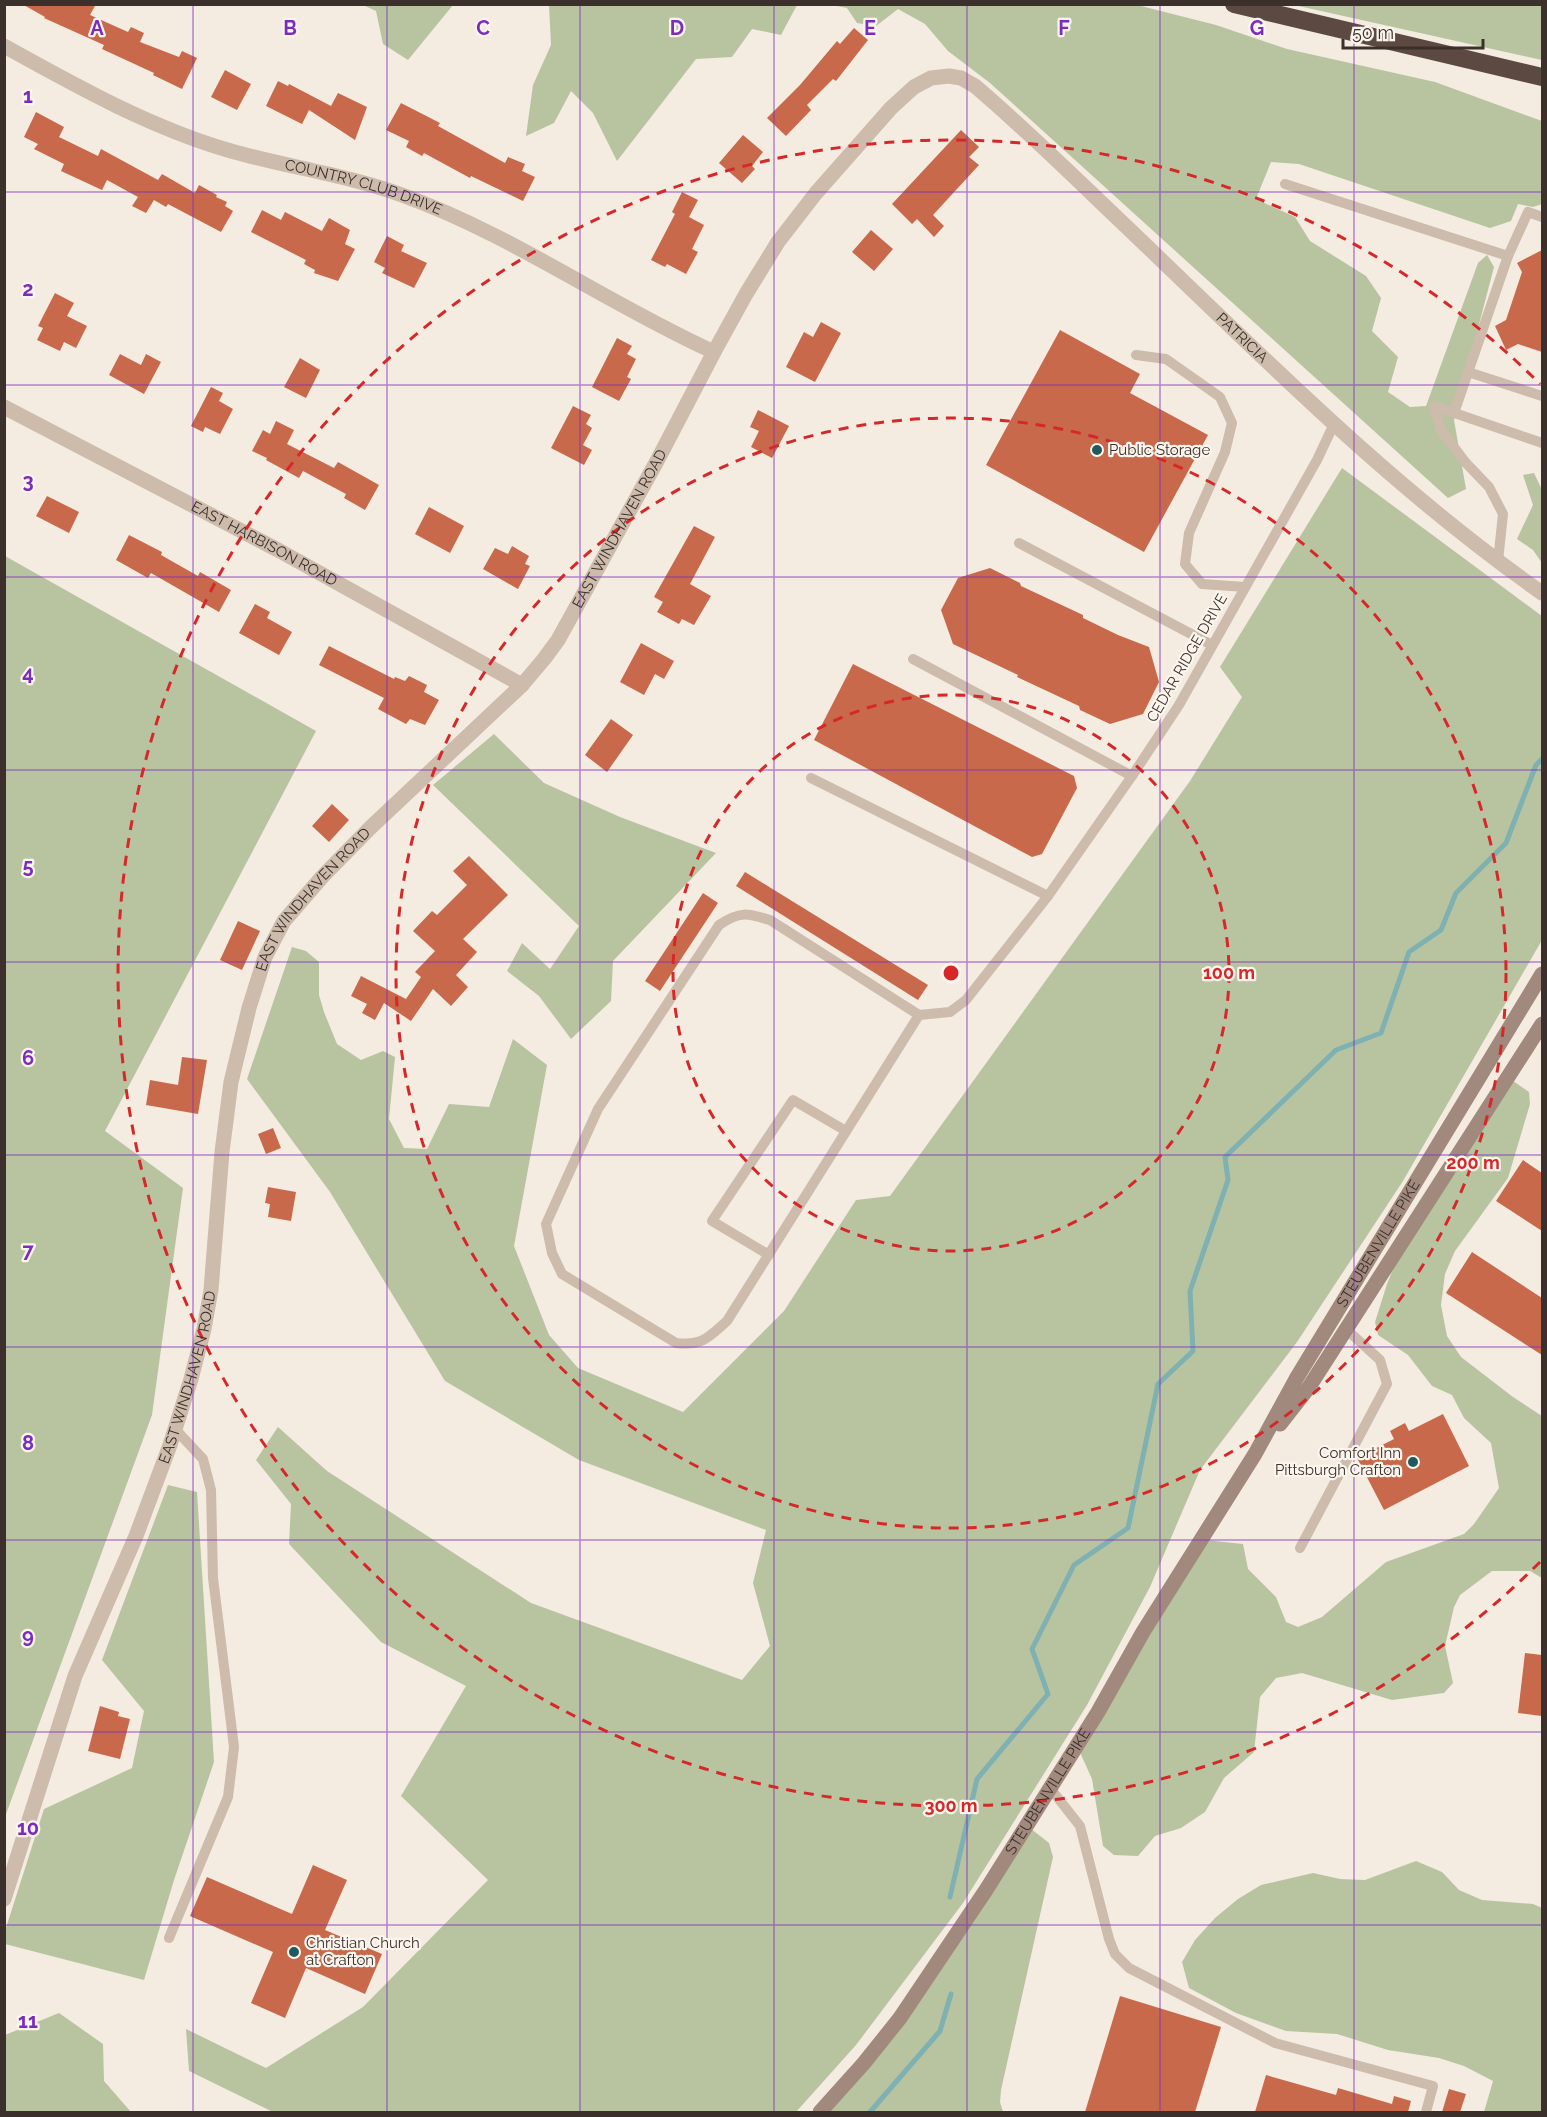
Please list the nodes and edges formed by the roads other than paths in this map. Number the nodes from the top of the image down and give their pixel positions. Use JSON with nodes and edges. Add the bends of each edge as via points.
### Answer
{"nodes":[{"id":1,"x":1234,"y":4,"type":"edge"},
{"id":2,"x":4,"y":46,"type":"edge"},
{"id":3,"x":949,"y":76,"type":"joint"},
{"id":4,"x":1542,"y":77,"type":"edge"},
{"id":5,"x":1285,"y":184,"type":"dead end"},
{"id":6,"x":1542,"y":217,"type":"edge"},
{"id":7,"x":1508,"y":256,"type":"junction"},
{"id":8,"x":714,"y":352,"type":"junction"},
{"id":9,"x":1136,"y":355,"type":"dead end"},
{"id":10,"x":1468,"y":372,"type":"junction"},
{"id":11,"x":1542,"y":396,"type":"edge"},
{"id":12,"x":4,"y":407,"type":"edge"},
{"id":13,"x":1454,"y":413,"type":"junction"},
{"id":14,"x":1334,"y":424,"type":"junction"},
{"id":15,"x":1542,"y":443,"type":"edge"},
{"id":16,"x":1019,"y":543,"type":"dead end"},
{"id":17,"x":1498,"y":561,"type":"junction"},
{"id":18,"x":1245,"y":587,"type":"junction"},
{"id":19,"x":1542,"y":593,"type":"edge"},
{"id":20,"x":1212,"y":645,"type":"junction"},
{"id":21,"x":913,"y":659,"type":"dead end"},
{"id":22,"x":522,"y":685,"type":"junction"},
{"id":23,"x":1132,"y":776,"type":"junction"},
{"id":24,"x":811,"y":778,"type":"dead end"},
{"id":25,"x":1048,"y":896,"type":"junction"},
{"id":26,"x":1542,"y":974,"type":"edge"},
{"id":27,"x":919,"y":1014,"type":"junction"},
{"id":28,"x":1542,"y":1024,"type":"edge"},
{"id":29,"x":846,"y":1131,"type":"junction"},
{"id":30,"x":769,"y":1255,"type":"junction"},
{"id":31,"x":1346,"y":1329,"type":"junction"},
{"id":32,"x":175,"y":1429,"type":"junction"},
{"id":33,"x":1256,"y":1454,"type":"junction"},
{"id":34,"x":1300,"y":1548,"type":"dead end"},
{"id":35,"x":1050,"y":1788,"type":"junction"},
{"id":36,"x":4,"y":1899,"type":"edge"},
{"id":37,"x":169,"y":1938,"type":"dead end"},
{"id":38,"x":820,"y":2112,"type":"edge"},
{"id":39,"x":1426,"y":2112,"type":"edge"}],
"edges":[{"from":1,"to":4,"type":"highway"},
{"from":2,"to":8,"type":"street","name":"COUNTRY CLUB DRIVE","via":[[138,116],[186,136],[230,151],[401,194],[451,215],[662,329]]},
{"from":3,"to":8,"type":"street","name":"EAST WINDHAVEN ROAD","via":[[931,78],[914,87],[816,193],[778,242]]},
{"from":3,"to":14,"type":"street","name":"PATRICIA","via":[[968,82],[996,104]]},
{"from":5,"to":7,"type":"lane"},
{"from":6,"to":7,"type":"lane","via":[[1528,212]]},
{"from":7,"to":10,"type":"lane"},
{"from":8,"to":22,"type":"street","name":"EAST WINDHAVEN ROAD","via":[[558,640]]},
{"from":9,"to":18,"type":"lane","via":[[1166,358],[1220,397],[1232,423],[1225,452],[1188,533],[1185,564],[1202,584]]},
{"from":10,"to":11,"type":"lane"},
{"from":10,"to":13,"type":"lane"},
{"from":12,"to":22,"type":"street","name":"EAST HARBISON ROAD","via":[[278,550]]},
{"from":13,"to":15,"type":"lane"},
{"from":13,"to":17,"type":"lane","via":[[1434,406],[1441,430],[1489,487],[1503,514]]},
{"from":14,"to":17,"type":"street","name":"PATRICIA"},
{"from":14,"to":18,"type":"lane","name":"CEDAR RIDGE DRIVE"},
{"from":16,"to":20,"type":"lane"},
{"from":17,"to":19,"type":"street","name":"PATRICIA"},
{"from":18,"to":20,"type":"lane","name":"CEDAR RIDGE DRIVE"},
{"from":20,"to":23,"type":"lane","name":"CEDAR RIDGE DRIVE","via":[[1179,705]]},
{"from":21,"to":23,"type":"lane"},
{"from":22,"to":32,"type":"street","name":"EAST WINDHAVEN ROAD","via":[[322,877],[284,921],[265,957],[231,1082],[211,1290],[204,1329]]},
{"from":23,"to":25,"type":"lane","name":"CEDAR RIDGE DRIVE"},
{"from":24,"to":25,"type":"lane"},
{"from":25,"to":27,"type":"lane","name":"CEDAR RIDGE DRIVE","via":[[966,1000],[950,1012]]},
{"from":26,"to":33,"type":"main road","name":"STEUBENVILLE PIKE","via":[[1296,1378]]},
{"from":27,"to":29,"type":"lane"},
{"from":27,"to":30,"type":"lane","via":[[770,920],[749,914],[734,916],[719,926],[598,1109],[546,1224],[552,1253],[562,1274],[676,1343],[706,1340],[727,1321]]},
{"from":28,"to":31,"type":"main road","name":"STEUBENVILLE PIKE"},
{"from":29,"to":30,"type":"lane"},
{"from":29,"to":30,"type":"lane","via":[[793,1100],[712,1221]]},
{"from":31,"to":33,"type":"main road","name":"STEUBENVILLE PIKE","via":[[1309,1387]]},
{"from":31,"to":34,"type":"lane","via":[[1380,1360],[1387,1384]]},
{"from":32,"to":36,"type":"street","name":"EAST WINDHAVEN ROAD","via":[[136,1536],[75,1676]]},
{"from":32,"to":37,"type":"lane","via":[[203,1459],[211,1490],[213,1578],[234,1747],[228,1797]]},
{"from":33,"to":35,"type":"main road","name":"STEUBENVILLE PIKE"},
{"from":35,"to":38,"type":"main road","name":"STEUBENVILLE PIKE","via":[[906,2010]]},
{"from":35,"to":39,"type":"lane","via":[[1080,1826],[1109,1940],[1115,1954],[1129,1968],[1275,2043],[1433,2086]]}]}
